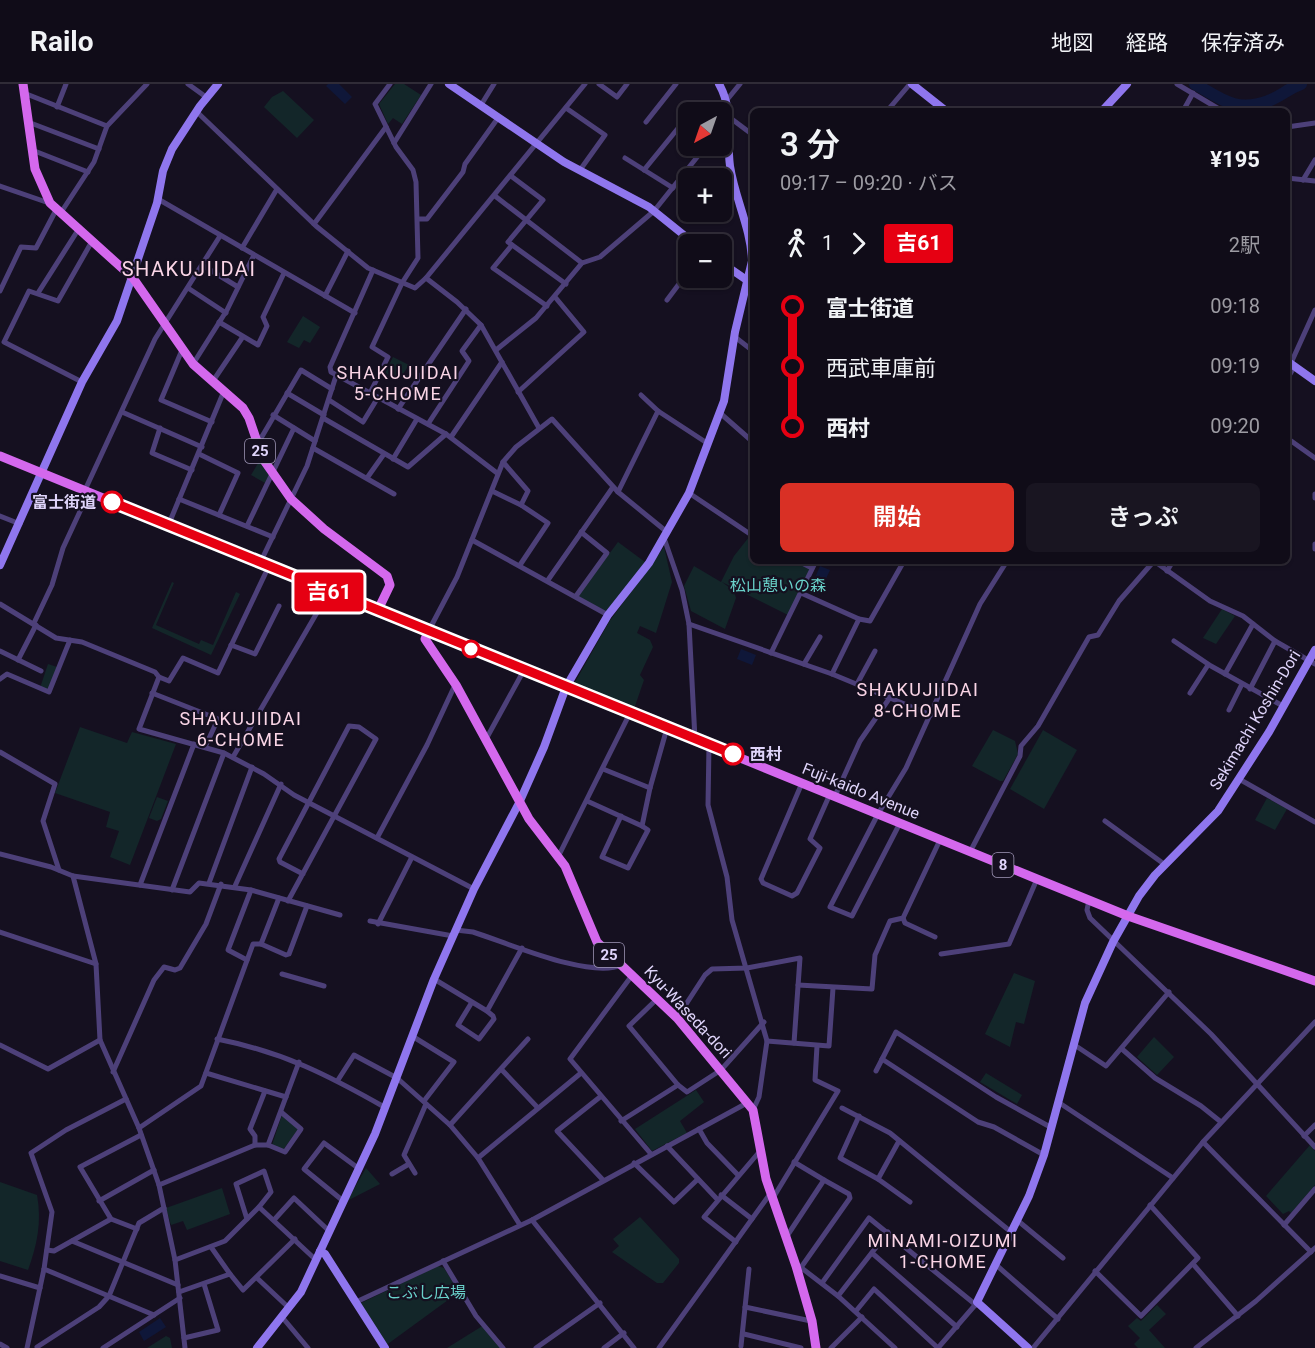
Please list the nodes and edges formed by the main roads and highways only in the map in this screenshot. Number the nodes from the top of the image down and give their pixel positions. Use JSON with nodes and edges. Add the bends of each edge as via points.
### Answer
{"nodes":[{"id":1,"x":23,"y":89,"type":"edge"},
{"id":2,"x":0,"y":456,"type":"edge"},
{"id":3,"x":378,"y":612,"type":"junction"},
{"id":4,"x":428,"y":632,"type":"junction"},
{"id":5,"x":1315,"y":981,"type":"edge"},
{"id":6,"x":816,"y":1348,"type":"edge"}],
"edges":[{"from":1,"to":3,"type":"main road","number":"25","via":[[35,169],[56,209],[133,278],[193,364],[249,418],[272,476],[291,499],[387,576],[390,585]]},
{"from":2,"to":3,"type":"main road","name":"Fuji-kaido Avenue","number":"8"},
{"from":3,"to":4,"type":"main road","name":"Fuji-kaido Avenue","number":"8"},
{"from":4,"to":5,"type":"main road","name":"Fuji-kaido Avenue","number":"8","via":[[1128,916]]},
{"from":4,"to":6,"type":"main road","name":"Kyu-Waseda-dori","number":"25","via":[[425,639],[456,685],[519,803],[559,855],[597,942],[677,1018],[751,1106],[772,1195],[799,1266]]}]}
